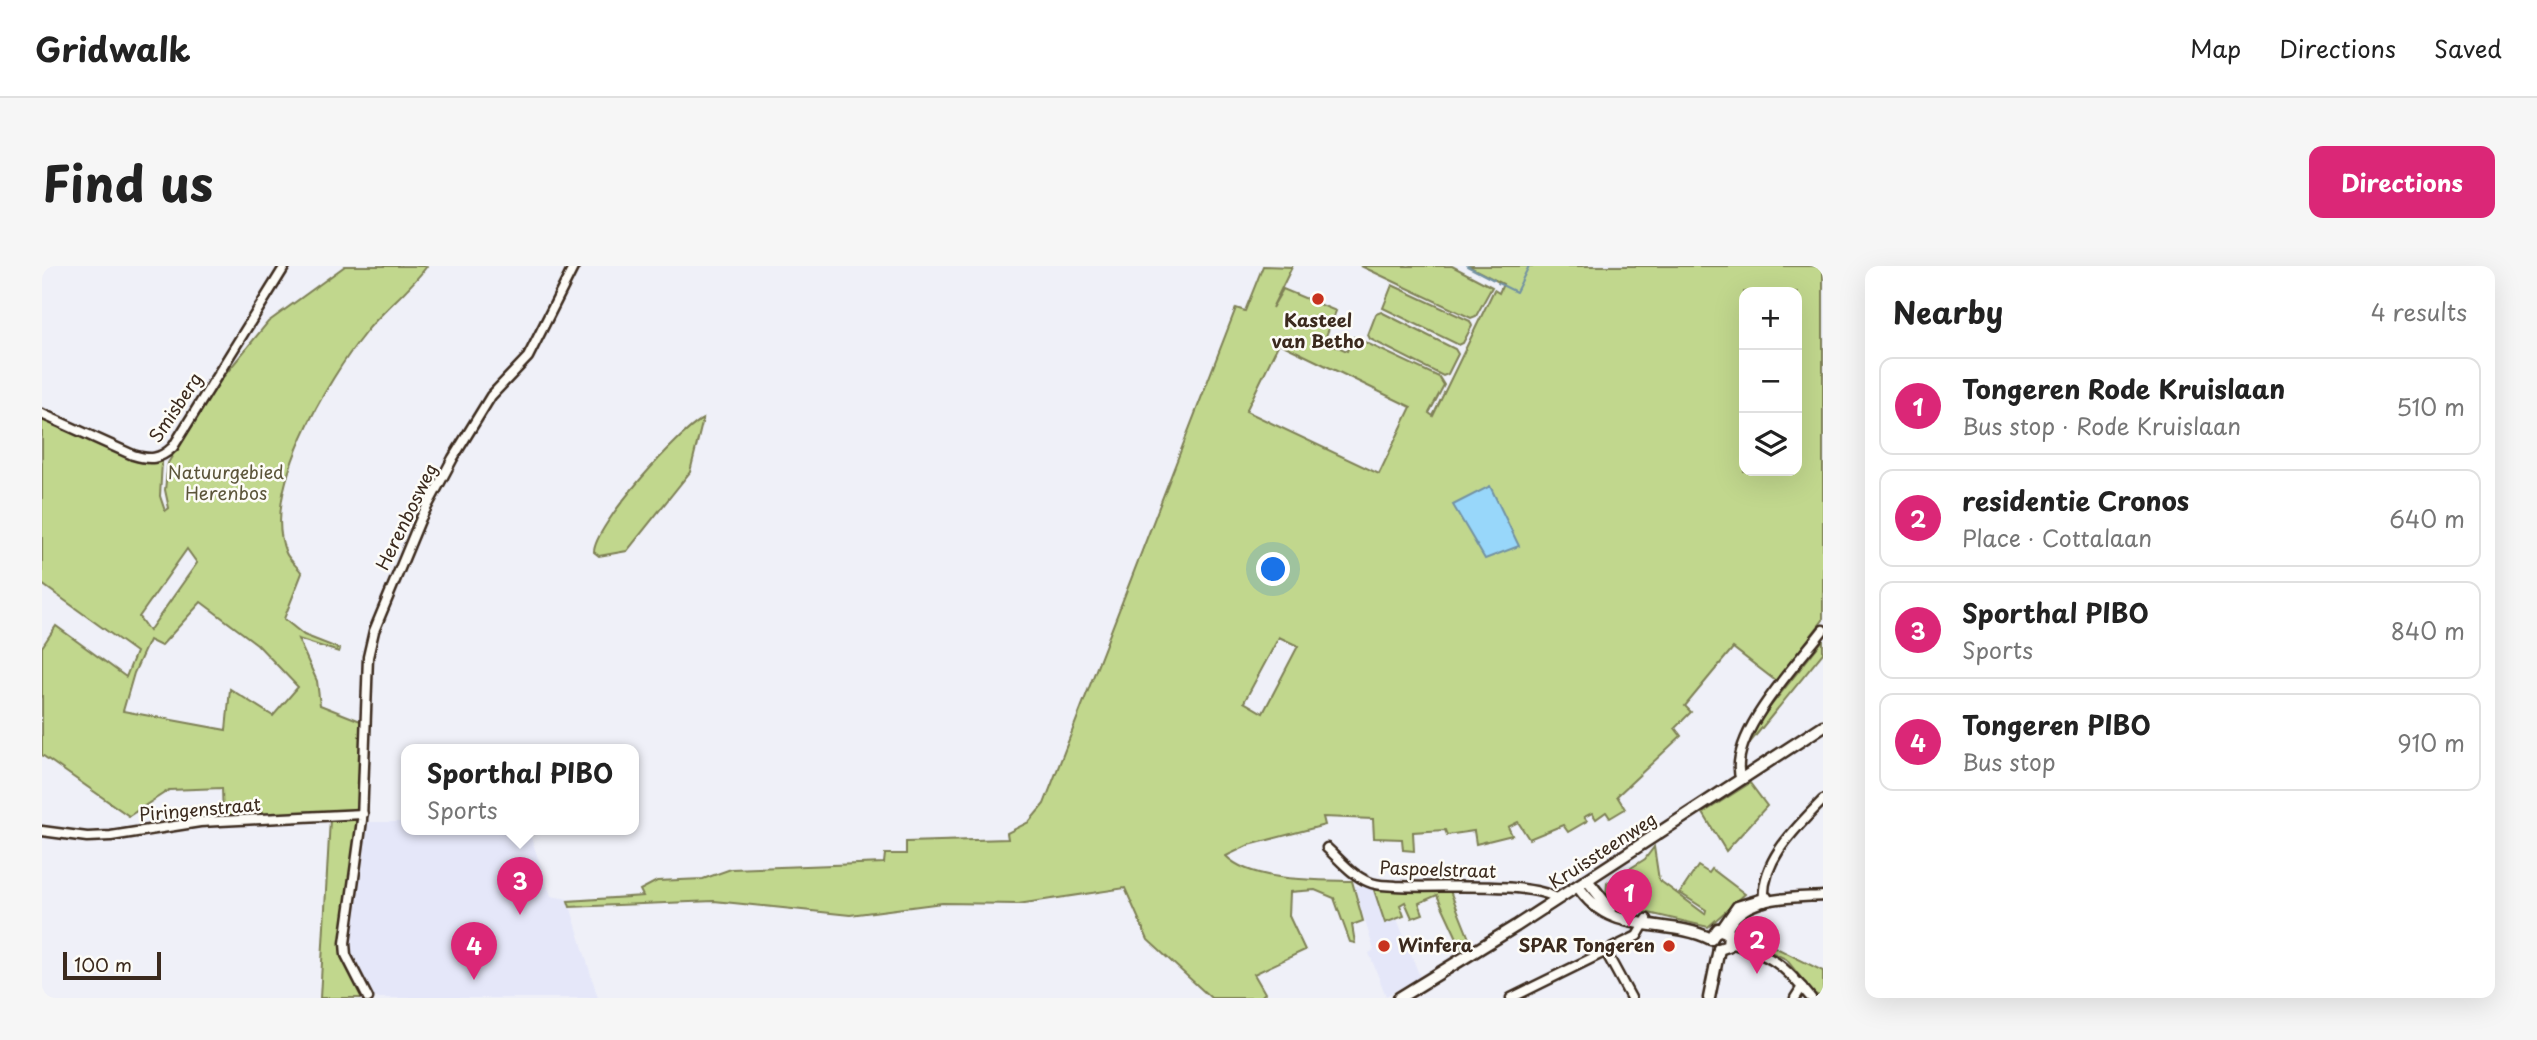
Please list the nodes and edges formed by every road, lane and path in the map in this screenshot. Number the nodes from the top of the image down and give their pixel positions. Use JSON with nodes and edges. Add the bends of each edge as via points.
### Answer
{"nodes":[{"id":1,"x":285,"y":266,"type":"edge"},
{"id":2,"x":574,"y":266,"type":"edge"},
{"id":3,"x":42,"y":414,"type":"edge"},
{"id":4,"x":1823,"y":630,"type":"edge"},
{"id":5,"x":1823,"y":726,"type":"edge"},
{"id":6,"x":1741,"y":780,"type":"junction"},
{"id":7,"x":1823,"y":800,"type":"edge"},
{"id":8,"x":363,"y":814,"type":"junction"},
{"id":9,"x":42,"y":831,"type":"edge"},
{"id":10,"x":1327,"y":848,"type":"dead end"},
{"id":11,"x":1582,"y":883,"type":"junction"},
{"id":12,"x":1823,"y":896,"type":"edge"},
{"id":13,"x":1558,"y":899,"type":"junction"},
{"id":14,"x":1764,"y":900,"type":"junction"},
{"id":15,"x":1646,"y":922,"type":"junction"},
{"id":16,"x":1718,"y":933,"type":"junction"},
{"id":17,"x":1730,"y":943,"type":"junction"},
{"id":18,"x":1719,"y":949,"type":"junction"},
{"id":19,"x":1606,"y":951,"type":"junction"},
{"id":20,"x":1802,"y":987,"type":"junction"},
{"id":21,"x":368,"y":998,"type":"edge"},
{"id":22,"x":1398,"y":998,"type":"edge"},
{"id":23,"x":1511,"y":998,"type":"edge"},
{"id":24,"x":1631,"y":998,"type":"edge"},
{"id":25,"x":1709,"y":998,"type":"edge"},
{"id":26,"x":1795,"y":998,"type":"edge"},
{"id":27,"x":1811,"y":998,"type":"edge"}],
"edges":[{"from":1,"to":3,"type":"street","name":"Smisberg","via":[[164,455],[147,459],[132,455]]},
{"from":2,"to":8,"type":"street","name":"Herenbosweg","via":[[528,358],[491,396],[453,458],[421,518],[374,631],[368,657]]},
{"from":4,"to":6,"type":"street","via":[[1750,726],[1738,770]]},
{"from":5,"to":6,"type":"main road","name":"Kruissteenweg"},
{"from":6,"to":11,"type":"main road","name":"Kruissteenweg"},
{"from":7,"to":14,"type":"street","via":[[1768,869]]},
{"from":8,"to":9,"type":"street","name":"Piringenstraat","via":[[200,822],[111,836]]},
{"from":8,"to":21,"type":"street","name":"Herenbosweg","via":[[345,943],[346,955]]},
{"from":10,"to":13,"type":"street","name":"Paspoelstraat","via":[[1372,884],[1527,888]]},
{"from":11,"to":13,"type":"main road","name":"Kruissteenweg"},
{"from":11,"to":15,"type":"main road","via":[[1609,909]]},
{"from":12,"to":14,"type":"street"},
{"from":13,"to":22,"type":"main road","name":"Kruissteenweg"},
{"from":14,"to":16,"type":"street","via":[[1741,911]]},
{"from":15,"to":16,"type":"main road"},
{"from":15,"to":19,"type":"street","via":[[1637,936]]},
{"from":16,"to":17,"type":"main road"},
{"from":16,"to":18,"type":"main road"},
{"from":17,"to":18,"type":"main road"},
{"from":17,"to":20,"type":"street","via":[[1775,960]]},
{"from":18,"to":25,"type":"main road"},
{"from":19,"to":23,"type":"street"},
{"from":19,"to":24,"type":"street"},
{"from":20,"to":26,"type":"street"},
{"from":20,"to":27,"type":"street"}]}
